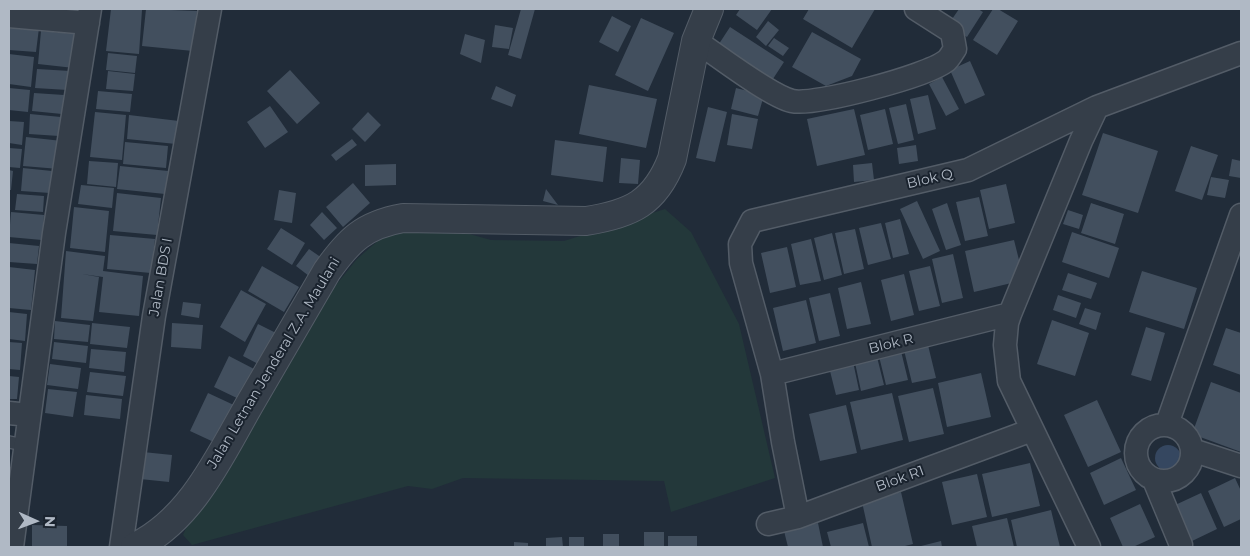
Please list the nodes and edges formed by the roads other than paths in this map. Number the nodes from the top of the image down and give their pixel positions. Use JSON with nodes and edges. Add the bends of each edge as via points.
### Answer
{"nodes":[{"id":1,"x":210,"y":9,"type":"edge"},
{"id":2,"x":709,"y":9,"type":"edge"},
{"id":3,"x":916,"y":9,"type":"edge"},
{"id":4,"x":9,"y":16,"type":"edge"},
{"id":5,"x":89,"y":16,"type":"edge"},
{"id":6,"x":696,"y":40,"type":"junction"},
{"id":7,"x":1241,"y":53,"type":"edge"},
{"id":8,"x":1097,"y":107,"type":"junction"},
{"id":9,"x":1241,"y":214,"type":"edge"},
{"id":10,"x":1010,"y":314,"type":"junction"},
{"id":11,"x":772,"y":374,"type":"junction"},
{"id":12,"x":19,"y":414,"type":"edge"},
{"id":13,"x":1167,"y":424,"type":"junction"},
{"id":14,"x":1032,"y":430,"type":"junction"},
{"id":15,"x":17,"y":444,"type":"edge"},
{"id":16,"x":1192,"y":450,"type":"junction"},
{"id":17,"x":1241,"y":466,"type":"edge"},
{"id":18,"x":1154,"y":480,"type":"junction"},
{"id":19,"x":798,"y":517,"type":"junction"},
{"id":20,"x":768,"y":524,"type":"dead end"},
{"id":21,"x":1181,"y":544,"type":"dead end"},
{"id":22,"x":12,"y":547,"type":"edge"},
{"id":23,"x":121,"y":547,"type":"edge"},
{"id":24,"x":135,"y":547,"type":"edge"},
{"id":25,"x":1089,"y":547,"type":"edge"}],
"edges":[{"from":1,"to":23,"type":"street","name":"Jalan BDS I","via":[[154,316]]},
{"from":2,"to":6,"type":"street","name":"Jalan Letnan Jenderal Z.A. Maulani"},
{"from":3,"to":6,"type":"street","via":[[952,32],[955,49],[946,61],[898,83],[815,100],[793,101],[777,94]]},
{"from":4,"to":5,"type":"street"},
{"from":5,"to":12,"type":"street","via":[[54,233]]},
{"from":6,"to":24,"type":"street","name":"Jalan Letnan Jenderal Z.A. Maulani","via":[[672,159],[654,194],[627,211],[586,221],[403,218],[361,231],[327,271],[202,485],[173,521]]},
{"from":7,"to":8,"type":"street","name":"Blok Q"},
{"from":8,"to":10,"type":"street"},
{"from":8,"to":11,"type":"street","name":"Blok Q","via":[[968,170],[752,221],[740,244],[741,264]]},
{"from":9,"to":13,"type":"street"},
{"from":10,"to":11,"type":"street","name":"Blok R"},
{"from":10,"to":14,"type":"street","via":[[1006,345],[1009,381]]},
{"from":11,"to":19,"type":"street"},
{"from":12,"to":15,"type":"street"},
{"from":13,"to":16,"type":"street","via":[[1184,432]]},
{"from":13,"to":18,"type":"street","via":[[1149,428],[1137,442],[1136,460],[1146,476]]},
{"from":14,"to":19,"type":"street","name":"Blok R1"},
{"from":14,"to":25,"type":"street"},
{"from":15,"to":22,"type":"street"},
{"from":16,"to":17,"type":"street"},
{"from":16,"to":18,"type":"street","via":[[1188,468],[1181,476],[1164,482]]},
{"from":18,"to":21,"type":"street"},
{"from":19,"to":20,"type":"street","name":"Blok R1"}]}
